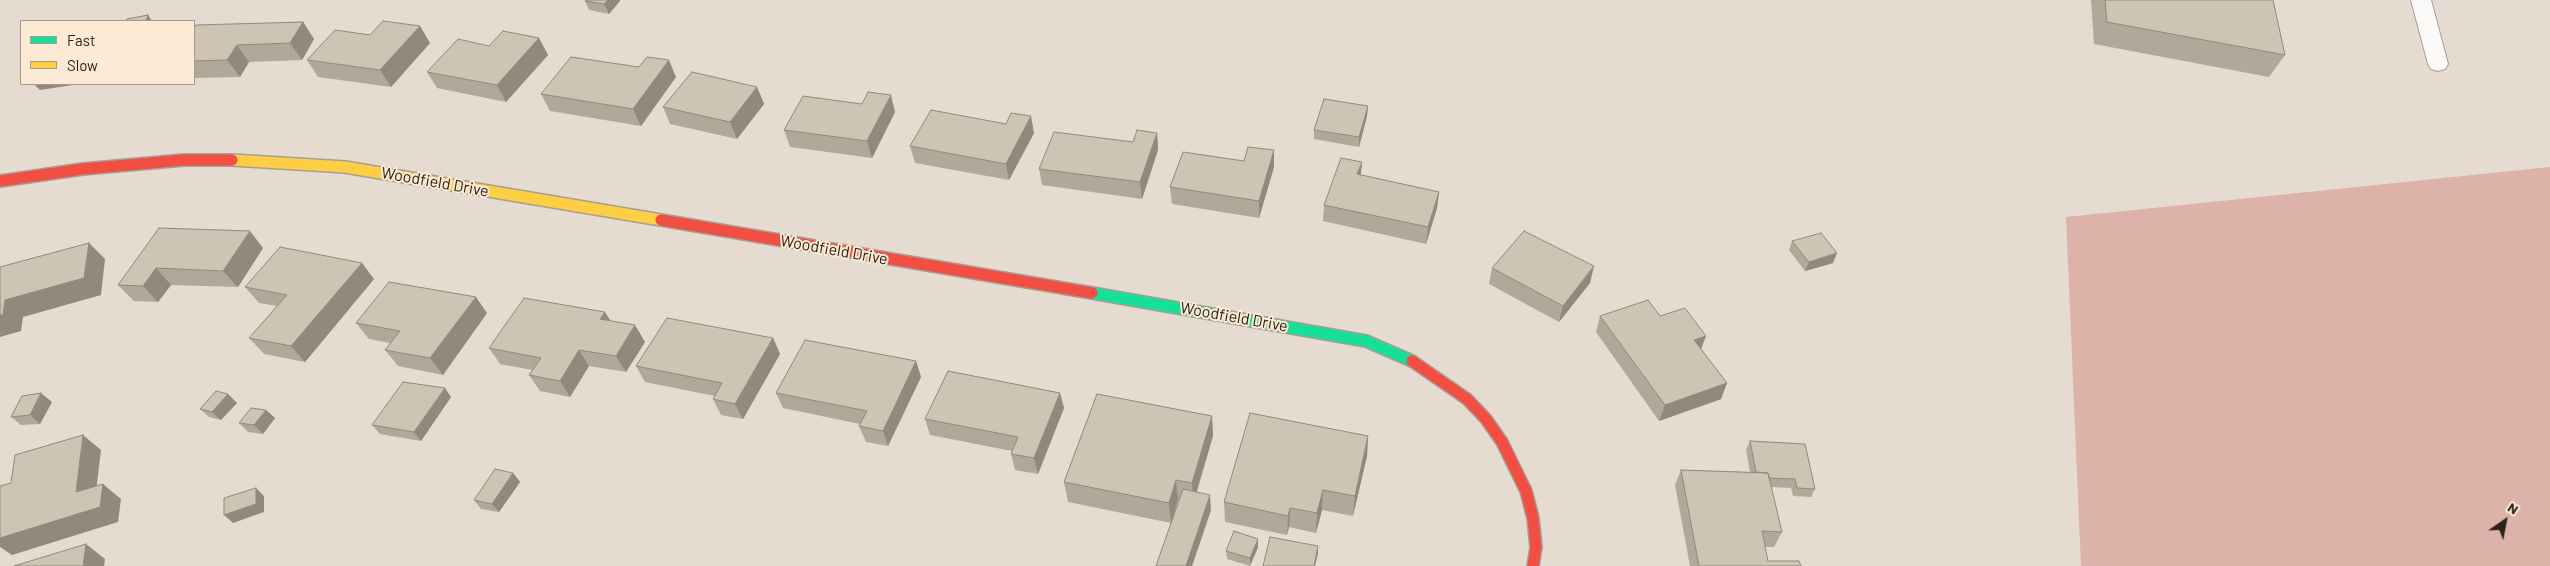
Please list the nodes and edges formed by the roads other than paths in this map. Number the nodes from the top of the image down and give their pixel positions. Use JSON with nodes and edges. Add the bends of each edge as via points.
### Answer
{"nodes":[{"id":1,"x":2421,"y":0,"type":"edge"},
{"id":2,"x":2438,"y":64,"type":"dead end"},
{"id":3,"x":0,"y":181,"type":"edge"},
{"id":4,"x":1533,"y":566,"type":"edge"}],
"edges":[{"from":1,"to":2,"type":"lane"},
{"from":3,"to":4,"type":"street","name":"Woodfield Drive","via":[[83,169],[184,160],[257,160],[345,167],[1366,341],[1422,366],[1466,399],[1491,427],[1526,491],[1536,548]]}]}
